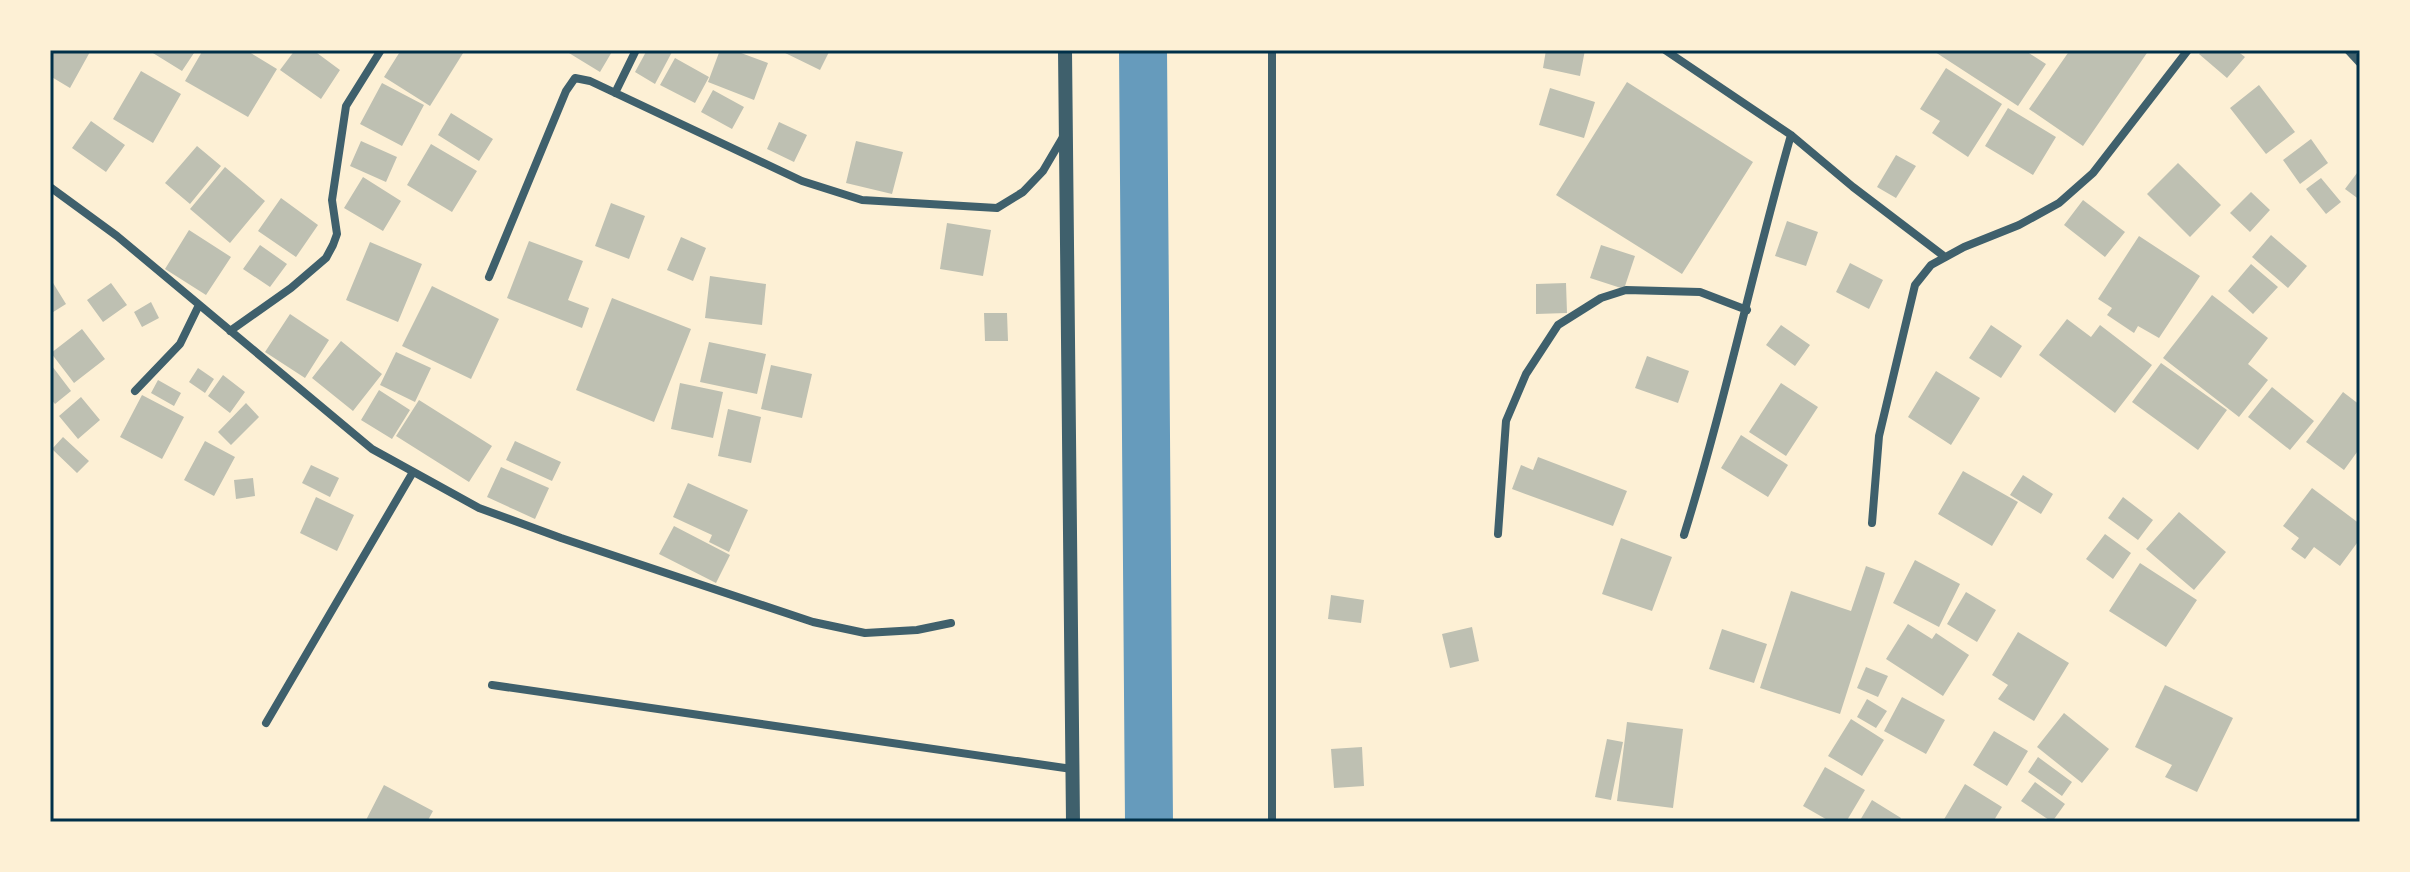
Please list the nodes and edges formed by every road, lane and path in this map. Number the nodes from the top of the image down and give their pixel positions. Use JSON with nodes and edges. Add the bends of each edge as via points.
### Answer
{"nodes":[{"id":1,"x":381,"y":50,"type":"edge"},
{"id":2,"x":636,"y":50,"type":"edge"},
{"id":3,"x":1065,"y":50,"type":"edge"},
{"id":4,"x":1272,"y":50,"type":"edge"},
{"id":5,"x":1665,"y":50,"type":"edge"},
{"id":6,"x":2188,"y":50,"type":"edge"},
{"id":7,"x":2348,"y":50,"type":"edge"},
{"id":8,"x":2360,"y":63,"type":"edge"},
{"id":9,"x":615,"y":93,"type":"junction"},
{"id":10,"x":1065,"y":132,"type":"junction"},
{"id":11,"x":1791,"y":135,"type":"junction"},
{"id":12,"x":50,"y":187,"type":"edge"},
{"id":13,"x":1945,"y":257,"type":"junction"},
{"id":14,"x":489,"y":277,"type":"dead end"},
{"id":15,"x":199,"y":305,"type":"junction"},
{"id":16,"x":1747,"y":310,"type":"junction"},
{"id":17,"x":230,"y":331,"type":"junction"},
{"id":18,"x":135,"y":391,"type":"dead end"},
{"id":19,"x":413,"y":472,"type":"junction"},
{"id":20,"x":1872,"y":523,"type":"dead end"},
{"id":21,"x":1498,"y":534,"type":"dead end"},
{"id":22,"x":1684,"y":535,"type":"dead end"},
{"id":23,"x":951,"y":623,"type":"dead end"},
{"id":24,"x":492,"y":685,"type":"dead end"},
{"id":25,"x":266,"y":723,"type":"dead end"},
{"id":26,"x":1072,"y":769,"type":"junction"},
{"id":27,"x":1073,"y":822,"type":"edge"},
{"id":28,"x":1272,"y":822,"type":"edge"}],
"edges":[{"from":1,"to":17,"type":"street","via":[[346,106],[332,200],[337,234],[333,245],[326,258],[291,288]]},
{"from":2,"to":9,"type":"street"},
{"from":3,"to":10,"type":"street"},
{"from":4,"to":28,"type":"street"},
{"from":5,"to":11,"type":"street"},
{"from":6,"to":13,"type":"street","via":[[2093,173],[2059,203]]},
{"from":7,"to":8,"type":"street"},
{"from":9,"to":10,"type":"street","via":[[802,181],[862,200],[997,208],[1043,171]]},
{"from":9,"to":14,"type":"street","via":[[575,78],[566,91]]},
{"from":10,"to":26,"type":"street"},
{"from":11,"to":13,"type":"street"},
{"from":11,"to":16,"type":"street"},
{"from":12,"to":15,"type":"street"},
{"from":13,"to":20,"type":"street","via":[[1924,273],[1909,304],[1879,436]]},
{"from":15,"to":17,"type":"street"},
{"from":15,"to":18,"type":"street","via":[[180,344]]},
{"from":16,"to":21,"type":"street","via":[[1700,292],[1626,290],[1601,298],[1558,325],[1526,374],[1506,421]]},
{"from":16,"to":22,"type":"street"},
{"from":17,"to":19,"type":"street","via":[[372,449]]},
{"from":19,"to":23,"type":"street","via":[[479,508],[813,622],[865,633]]},
{"from":19,"to":25,"type":"street"},
{"from":24,"to":26,"type":"street"},
{"from":26,"to":27,"type":"street"}]}
